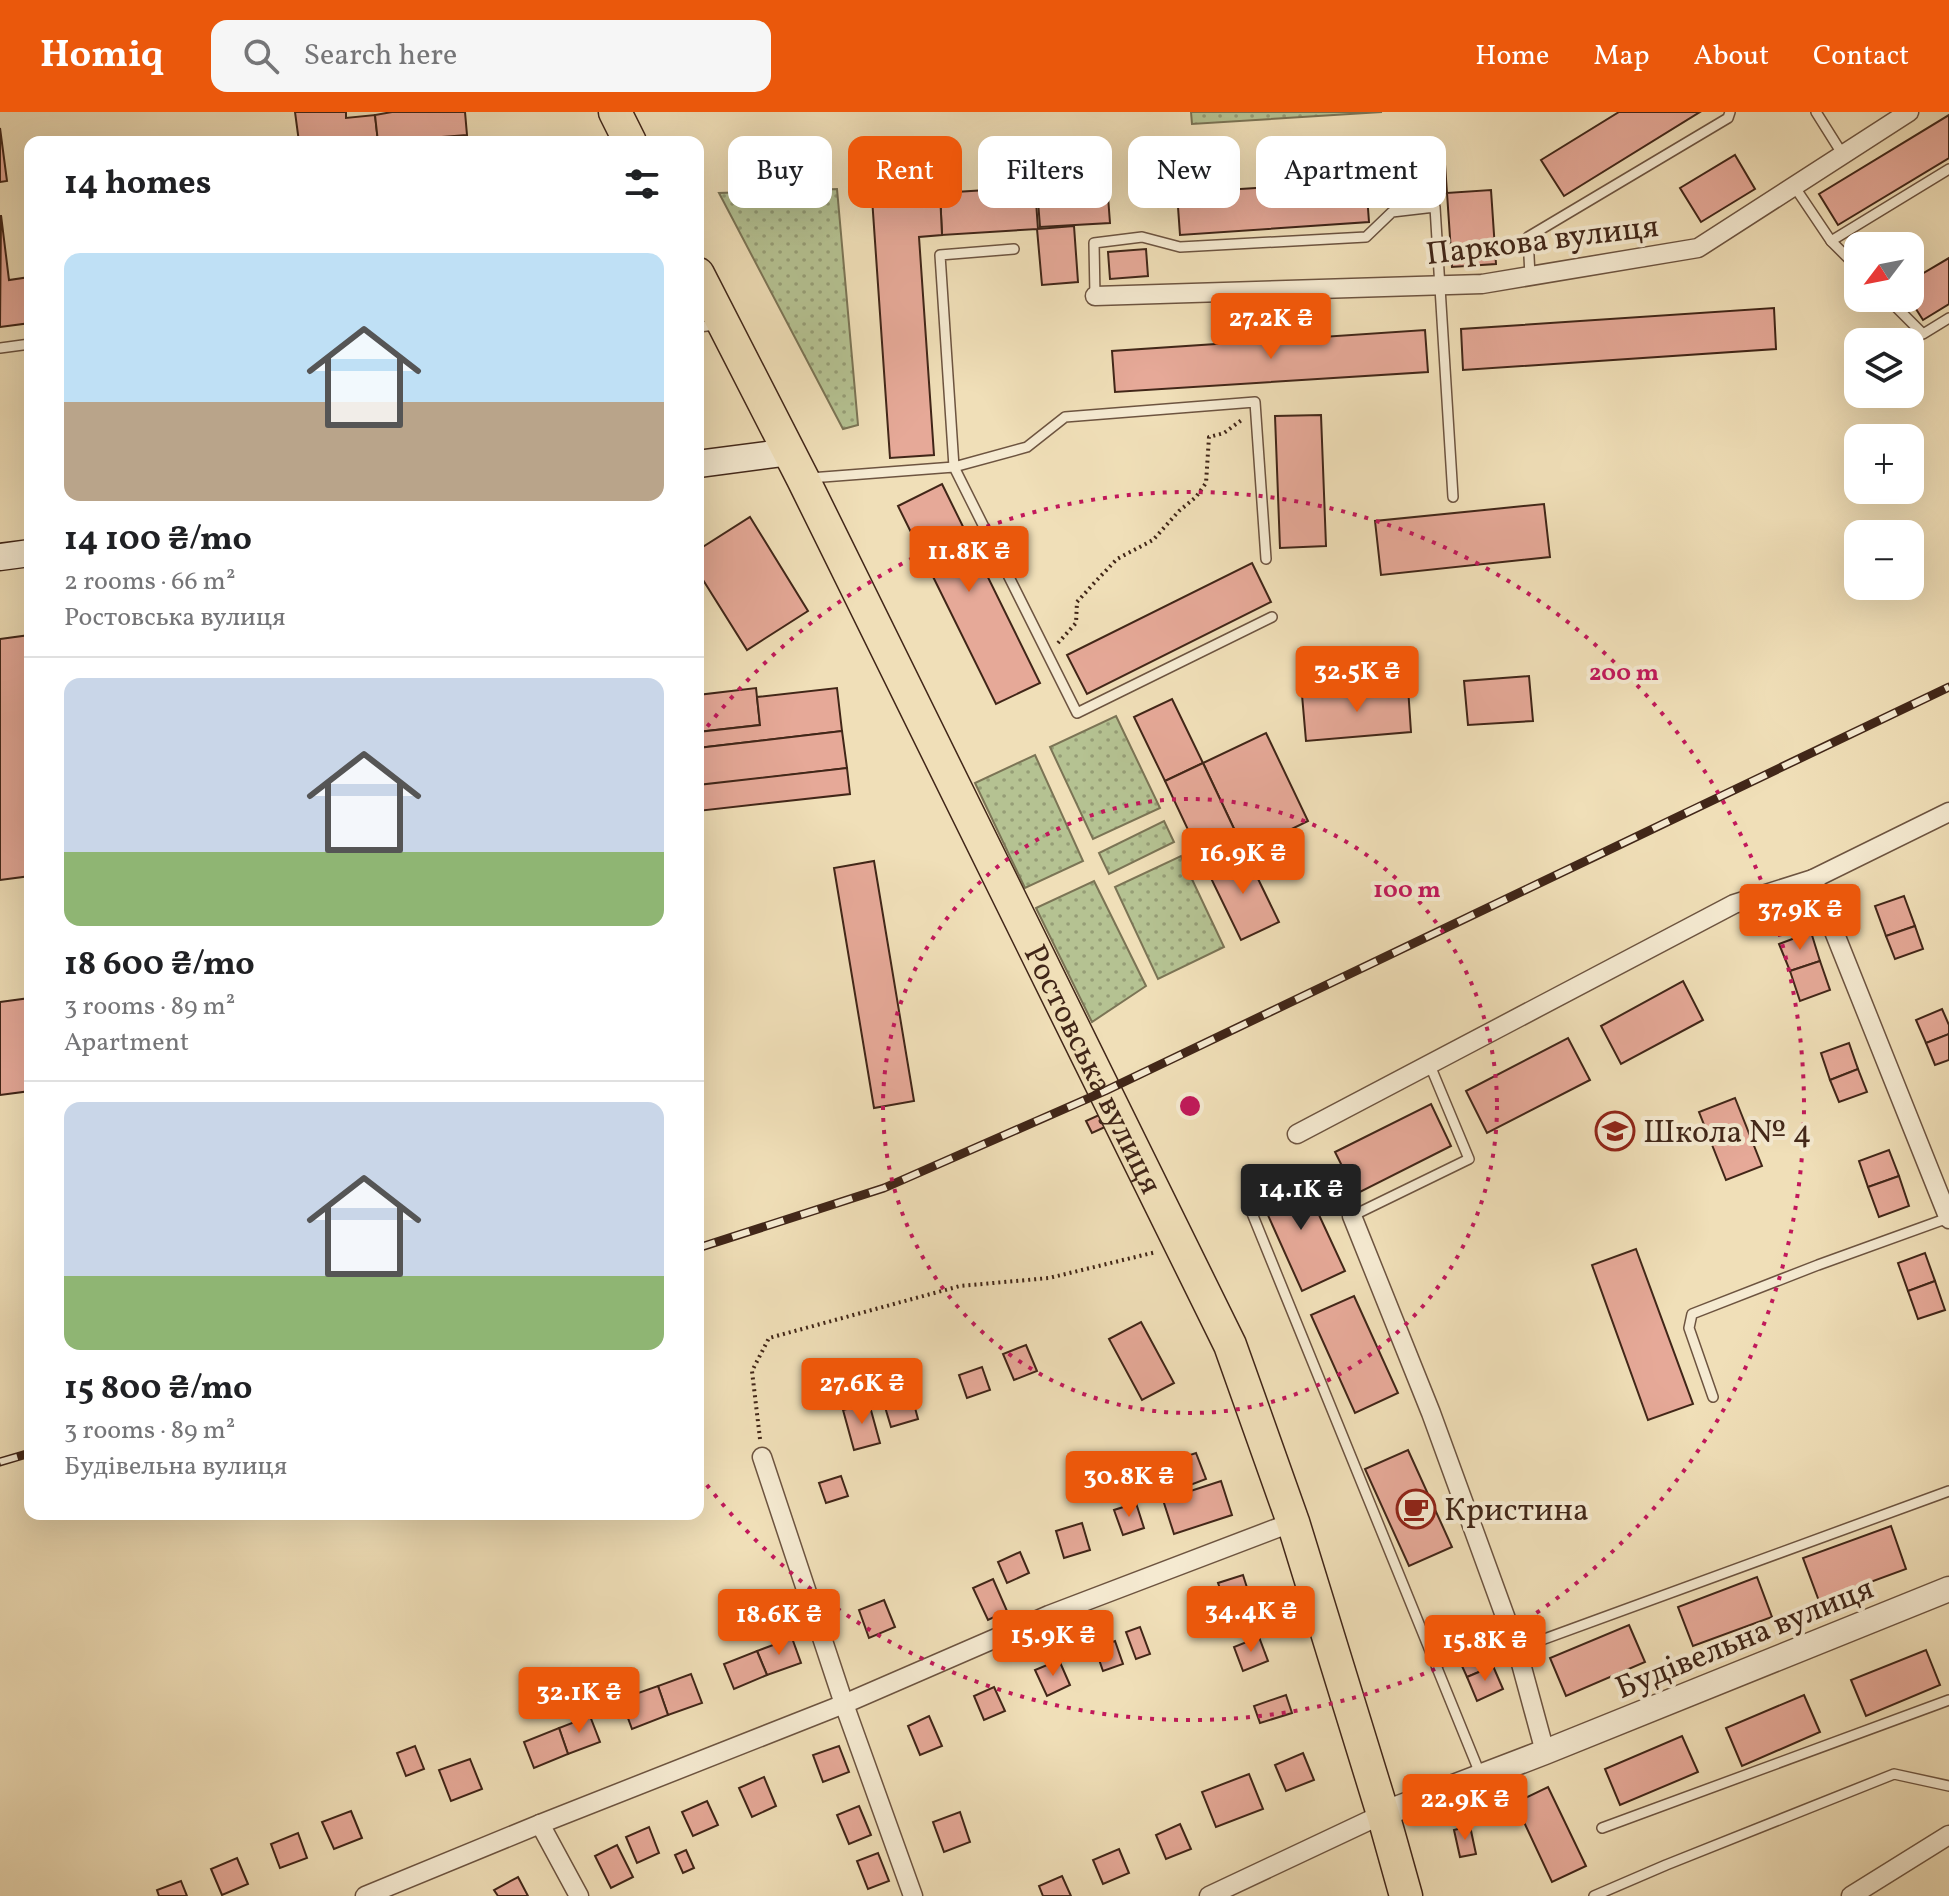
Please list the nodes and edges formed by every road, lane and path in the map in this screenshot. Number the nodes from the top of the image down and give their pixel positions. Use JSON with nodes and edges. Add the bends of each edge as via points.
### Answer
{"nodes":[{"id":1,"x":615,"y":112,"type":"edge"},
{"id":2,"x":1730,"y":112,"type":"edge"},
{"id":3,"x":1816,"y":112,"type":"edge"},
{"id":4,"x":1909,"y":112,"type":"edge"},
{"id":5,"x":627,"y":136,"type":"edge"},
{"id":6,"x":1843,"y":155,"type":"junction"},
{"id":7,"x":1949,"y":169,"type":"edge"},
{"id":8,"x":1794,"y":186,"type":"junction"},
{"id":9,"x":1831,"y":241,"type":"junction"},
{"id":10,"x":1014,"y":249,"type":"dead end"},
{"id":11,"x":1844,"y":254,"type":"edge"},
{"id":12,"x":1530,"y":276,"type":"junction"},
{"id":13,"x":1440,"y":285,"type":"junction"},
{"id":14,"x":1095,"y":296,"type":"joint"},
{"id":15,"x":704,"y":298,"type":"edge"},
{"id":16,"x":1901,"y":312,"type":"edge"},
{"id":17,"x":1949,"y":318,"type":"edge"},
{"id":18,"x":711,"y":325,"type":"edge"},
{"id":19,"x":24,"y":345,"type":"edge"},
{"id":20,"x":0,"y":348,"type":"edge"},
{"id":21,"x":1256,"y":410,"type":"junction"},
{"id":22,"x":704,"y":464,"type":"edge"},
{"id":23,"x":796,"y":466,"type":"junction"},
{"id":24,"x":954,"y":467,"type":"junction"},
{"id":25,"x":1453,"y":497,"type":"dead end"},
{"id":26,"x":24,"y":554,"type":"edge"},
{"id":27,"x":0,"y":557,"type":"edge"},
{"id":28,"x":1266,"y":559,"type":"dead end"},
{"id":29,"x":1272,"y":617,"type":"dead end"},
{"id":30,"x":1047,"y":653,"type":"junction"},
{"id":31,"x":1949,"y":812,"type":"edge"},
{"id":32,"x":1813,"y":879,"type":"junction"},
{"id":33,"x":1429,"y":1063,"type":"junction"},
{"id":34,"x":1297,"y":1134,"type":"dead end"},
{"id":35,"x":1247,"y":1201,"type":"dead end"},
{"id":36,"x":1352,"y":1216,"type":"joint"},
{"id":37,"x":1949,"y":1219,"type":"edge"},
{"id":38,"x":1182,"y":1248,"type":"junction"},
{"id":39,"x":1713,"y":1397,"type":"dead end"},
{"id":40,"x":762,"y":1457,"type":"joint"},
{"id":41,"x":1949,"y":1491,"type":"edge"},
{"id":42,"x":1293,"y":1522,"type":"junction"},
{"id":43,"x":1949,"y":1589,"type":"edge"},
{"id":44,"x":1517,"y":1649,"type":"junction"},
{"id":45,"x":1949,"y":1700,"type":"edge"},
{"id":46,"x":844,"y":1704,"type":"junction"},
{"id":47,"x":1545,"y":1752,"type":"junction"},
{"id":48,"x":1481,"y":1776,"type":"junction"},
{"id":49,"x":1949,"y":1786,"type":"edge"},
{"id":50,"x":1383,"y":1814,"type":"junction"},
{"id":51,"x":540,"y":1824,"type":"junction"},
{"id":52,"x":1602,"y":1828,"type":"dead end"},
{"id":53,"x":1949,"y":1835,"type":"edge"},
{"id":54,"x":1407,"y":1891,"type":"edge"},
{"id":55,"x":365,"y":1896,"type":"edge"},
{"id":56,"x":579,"y":1896,"type":"edge"},
{"id":57,"x":913,"y":1896,"type":"edge"},
{"id":58,"x":1209,"y":1896,"type":"edge"},
{"id":59,"x":1594,"y":1896,"type":"edge"},
{"id":60,"x":1851,"y":1896,"type":"edge"}],
"edges":[{"from":1,"to":5,"type":"highway"},
{"from":2,"to":12,"type":"lane","via":[[1728,118],[1528,237]]},
{"from":3,"to":6,"type":"lane"},
{"from":4,"to":6,"type":"street","name":"Паркова вулиця"},
{"from":6,"to":8,"type":"street","name":"Паркова вулиця"},
{"from":7,"to":9,"type":"lane"},
{"from":8,"to":9,"type":"lane"},
{"from":8,"to":12,"type":"street","name":"Паркова вулиця","via":[[1698,248]]},
{"from":9,"to":11,"type":"lane"},
{"from":10,"to":24,"type":"lane","via":[[940,255]]},
{"from":12,"to":13,"type":"street","name":"Паркова вулиця"},
{"from":13,"to":14,"type":"street","name":"Паркова вулиця"},
{"from":13,"to":14,"type":"lane","via":[[1435,207],[1392,212],[1366,237],[1180,247],[1142,237],[1094,243]]},
{"from":13,"to":25,"type":"lane"},
{"from":15,"to":18,"type":"highway","name":"Ростовська вулиця"},
{"from":16,"to":17,"type":"lane","via":[[1923,334]]},
{"from":18,"to":23,"type":"highway","name":"Ростовська вулиця"},
{"from":19,"to":20,"type":"lane"},
{"from":21,"to":24,"type":"lane","via":[[1255,402],[1065,417],[1027,447]]},
{"from":21,"to":28,"type":"lane"},
{"from":21,"to":30,"type":"path","via":[[1224,433],[1209,437],[1206,483],[1196,497],[1153,540],[1117,559],[1077,602],[1076,623]]},
{"from":22,"to":23,"type":"main road"},
{"from":23,"to":24,"type":"lane"},
{"from":23,"to":38,"type":"highway","name":"Ростовська вулиця"},
{"from":24,"to":30,"type":"lane"},
{"from":26,"to":27,"type":"main road"},
{"from":29,"to":30,"type":"lane","via":[[1077,713]]},
{"from":31,"to":32,"type":"street"},
{"from":32,"to":33,"type":"street","via":[[1734,904]]},
{"from":32,"to":37,"type":"street"},
{"from":33,"to":34,"type":"street"},
{"from":33,"to":36,"type":"lane","via":[[1469,1159]]},
{"from":35,"to":48,"type":"lane"},
{"from":36,"to":44,"type":"street"},
{"from":37,"to":39,"type":"lane","via":[[1692,1314],[1689,1328]]},
{"from":38,"to":40,"type":"path","via":[[1049,1278],[960,1286],[769,1338],[752,1371]]},
{"from":38,"to":42,"type":"highway","name":"Ростовська вулиця","via":[[1230,1345]]},
{"from":40,"to":46,"type":"street"},
{"from":41,"to":44,"type":"lane"},
{"from":42,"to":46,"type":"street","via":[[1049,1615]]},
{"from":42,"to":50,"type":"highway","name":"Ростовська вулиця"},
{"from":43,"to":47,"type":"street","name":"Будівельна вулиця"},
{"from":44,"to":47,"type":"street"},
{"from":45,"to":52,"type":"lane"},
{"from":46,"to":51,"type":"street"},
{"from":46,"to":57,"type":"street"},
{"from":47,"to":48,"type":"street","name":"Будівельна вулиця"},
{"from":48,"to":50,"type":"street","name":"Будівельна вулиця"},
{"from":49,"to":59,"type":"lane","via":[[1894,1774]]},
{"from":50,"to":54,"type":"highway","name":"Ростовська вулиця"},
{"from":50,"to":58,"type":"street"},
{"from":51,"to":55,"type":"street"},
{"from":51,"to":56,"type":"street"},
{"from":53,"to":60,"type":"street"}]}
